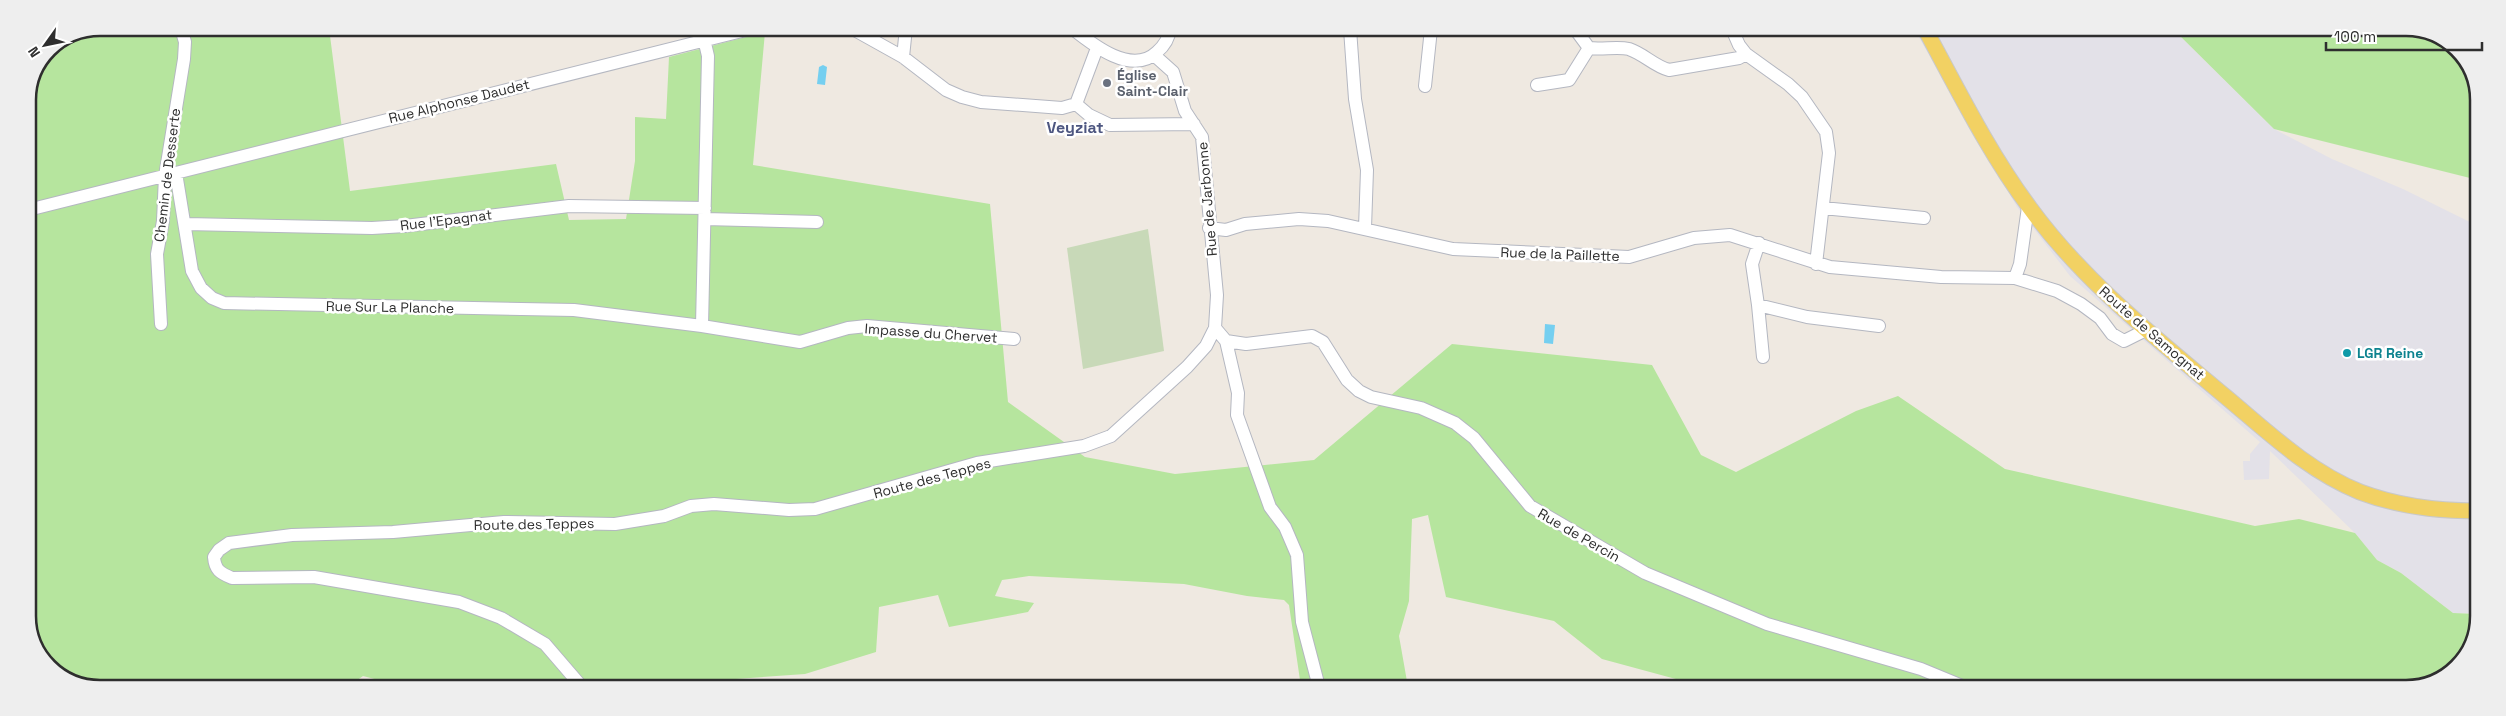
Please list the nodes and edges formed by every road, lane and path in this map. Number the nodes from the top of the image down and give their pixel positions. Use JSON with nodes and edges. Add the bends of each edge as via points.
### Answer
{"nodes":[{"id":1,"x":183,"y":36,"type":"edge"},
{"id":2,"x":716,"y":36,"type":"edge"},
{"id":3,"x":865,"y":36,"type":"edge"},
{"id":4,"x":905,"y":36,"type":"edge"},
{"id":5,"x":1083,"y":36,"type":"edge"},
{"id":6,"x":1167,"y":36,"type":"edge"},
{"id":7,"x":1350,"y":36,"type":"edge"},
{"id":8,"x":1430,"y":36,"type":"edge"},
{"id":9,"x":1580,"y":36,"type":"edge"},
{"id":10,"x":1735,"y":36,"type":"edge"},
{"id":11,"x":1929,"y":36,"type":"edge"},
{"id":12,"x":704,"y":39,"type":"junction"},
{"id":13,"x":1097,"y":48,"type":"junction"},
{"id":14,"x":1589,"y":48,"type":"junction"},
{"id":15,"x":1746,"y":54,"type":"junction"},
{"id":16,"x":1154,"y":55,"type":"junction"},
{"id":17,"x":903,"y":57,"type":"junction"},
{"id":18,"x":1425,"y":86,"type":"dead end"},
{"id":19,"x":1537,"y":86,"type":"dead end"},
{"id":20,"x":1076,"y":104,"type":"junction"},
{"id":21,"x":1194,"y":124,"type":"junction"},
{"id":22,"x":171,"y":174,"type":"junction"},
{"id":23,"x":2028,"y":207,"type":"junction"},
{"id":24,"x":36,"y":208,"type":"edge"},
{"id":25,"x":1823,"y":208,"type":"junction"},
{"id":26,"x":705,"y":214,"type":"junction"},
{"id":27,"x":1924,"y":218,"type":"dead end"},
{"id":28,"x":817,"y":222,"type":"dead end"},
{"id":29,"x":186,"y":224,"type":"junction"},
{"id":30,"x":1209,"y":228,"type":"junction"},
{"id":31,"x":1365,"y":228,"type":"junction"},
{"id":32,"x":1759,"y":243,"type":"junction"},
{"id":33,"x":1816,"y":264,"type":"junction"},
{"id":34,"x":2015,"y":278,"type":"junction"},
{"id":35,"x":1758,"y":305,"type":"junction"},
{"id":36,"x":161,"y":324,"type":"dead end"},
{"id":37,"x":702,"y":326,"type":"junction"},
{"id":38,"x":1879,"y":326,"type":"dead end"},
{"id":39,"x":1215,"y":328,"type":"junction"},
{"id":40,"x":2146,"y":330,"type":"junction"},
{"id":41,"x":1014,"y":339,"type":"dead end"},
{"id":42,"x":1226,"y":341,"type":"junction"},
{"id":43,"x":1763,"y":357,"type":"dead end"},
{"id":44,"x":2470,"y":511,"type":"edge"},
{"id":45,"x":576,"y":680,"type":"edge"},
{"id":46,"x":1317,"y":680,"type":"edge"},
{"id":47,"x":1946,"y":680,"type":"edge"}],
"edges":[{"from":1,"to":22,"type":"street","name":"Chemin de Desserte","via":[[184,59]]},
{"from":2,"to":12,"type":"street","name":"Rue Alphonse Daudet"},
{"from":3,"to":17,"type":"street"},
{"from":4,"to":17,"type":"street"},
{"from":5,"to":13,"type":"street"},
{"from":6,"to":16,"type":"street"},
{"from":7,"to":31,"type":"street","via":[[1355,99],[1367,170]]},
{"from":8,"to":18,"type":"street"},
{"from":9,"to":14,"type":"street"},
{"from":10,"to":15,"type":"street"},
{"from":11,"to":23,"type":"main road","name":"Route de Samognat","via":[[1988,144]]},
{"from":12,"to":22,"type":"street","name":"Rue Alphonse Daudet"},
{"from":12,"to":26,"type":"street","via":[[708,56]]},
{"from":13,"to":16,"type":"street","via":[[1127,59],[1147,59]]},
{"from":13,"to":20,"type":"street"},
{"from":14,"to":15,"type":"street","via":[[1626,48],[1669,70]]},
{"from":14,"to":19,"type":"street","via":[[1569,80]]},
{"from":15,"to":25,"type":"street","via":[[1802,97],[1826,132],[1830,153]]},
{"from":16,"to":21,"type":"street","name":"Rue de Jarbonne","via":[[1173,72],[1185,111]]},
{"from":17,"to":20,"type":"street","via":[[946,90],[962,97],[981,102],[1062,108]]},
{"from":20,"to":21,"type":"street","via":[[1089,115],[1110,125]]},
{"from":21,"to":30,"type":"street","name":"Rue de Jarbonne","via":[[1202,137]]},
{"from":22,"to":24,"type":"street","name":"Rue Alphonse Daudet"},
{"from":22,"to":29,"type":"street","name":"Rue Sur La Planche"},
{"from":22,"to":36,"type":"street","name":"Chemin de Desserte","via":[[157,254]]},
{"from":23,"to":34,"type":"street"},
{"from":23,"to":40,"type":"main road","name":"Route de Samognat","via":[[2085,274]]},
{"from":25,"to":27,"type":"street"},
{"from":25,"to":33,"type":"street"},
{"from":26,"to":28,"type":"street","name":"Rue l'Epagnat"},
{"from":26,"to":29,"type":"street","name":"Rue l'Epagnat","via":[[568,206],[372,228]]},
{"from":26,"to":37,"type":"street"},
{"from":29,"to":37,"type":"street","name":"Rue Sur La Planche","via":[[192,271],[201,288],[224,303],[574,310]]},
{"from":30,"to":31,"type":"street","name":"Rue de la Paillette","via":[[1226,230],[1245,224],[1300,219]]},
{"from":30,"to":39,"type":"street","name":"Rue de Jarbonne","via":[[1217,295]]},
{"from":31,"to":32,"type":"street","name":"Rue de la Paillette","via":[[1453,249],[1629,257],[1707,236],[1730,236]]},
{"from":32,"to":33,"type":"street","name":"Rue de la Paillette"},
{"from":32,"to":35,"type":"street","via":[[1752,264]]},
{"from":33,"to":34,"type":"street","name":"Rue de la Paillette","via":[[1941,277]]},
{"from":34,"to":40,"type":"street","name":"Rue de la Paillette","via":[[2057,291],[2081,304],[2100,318],[2117,339],[2130,340]]},
{"from":35,"to":38,"type":"street","via":[[1807,317]]},
{"from":35,"to":43,"type":"street"},
{"from":37,"to":41,"type":"street","name":"Impasse du Chervet","via":[[800,342],[867,326]]},
{"from":39,"to":42,"type":"street"},
{"from":39,"to":45,"type":"street","name":"Route des Teppes","via":[[1206,346],[1187,368],[1111,436],[1084,446],[977,463],[839,504],[789,510],[714,504],[691,506],[664,516],[615,524],[504,522],[393,532],[292,535],[229,543],[214,557],[215,567],[221,574],[232,578],[314,577],[459,602],[501,618],[544,644]]},
{"from":40,"to":44,"type":"main road","name":"Route de Samognat","via":[[2315,470],[2360,492],[2405,506]]},
{"from":42,"to":46,"type":"street","via":[[1238,393],[1236,415],[1270,507],[1297,555],[1302,622]]},
{"from":42,"to":47,"type":"street","name":"Rue de Percin","via":[[1246,344],[1312,336],[1323,342],[1347,380],[1360,391],[1370,397],[1421,408],[1455,423],[1474,438],[1530,506],[1645,573],[1766,624]]}]}
